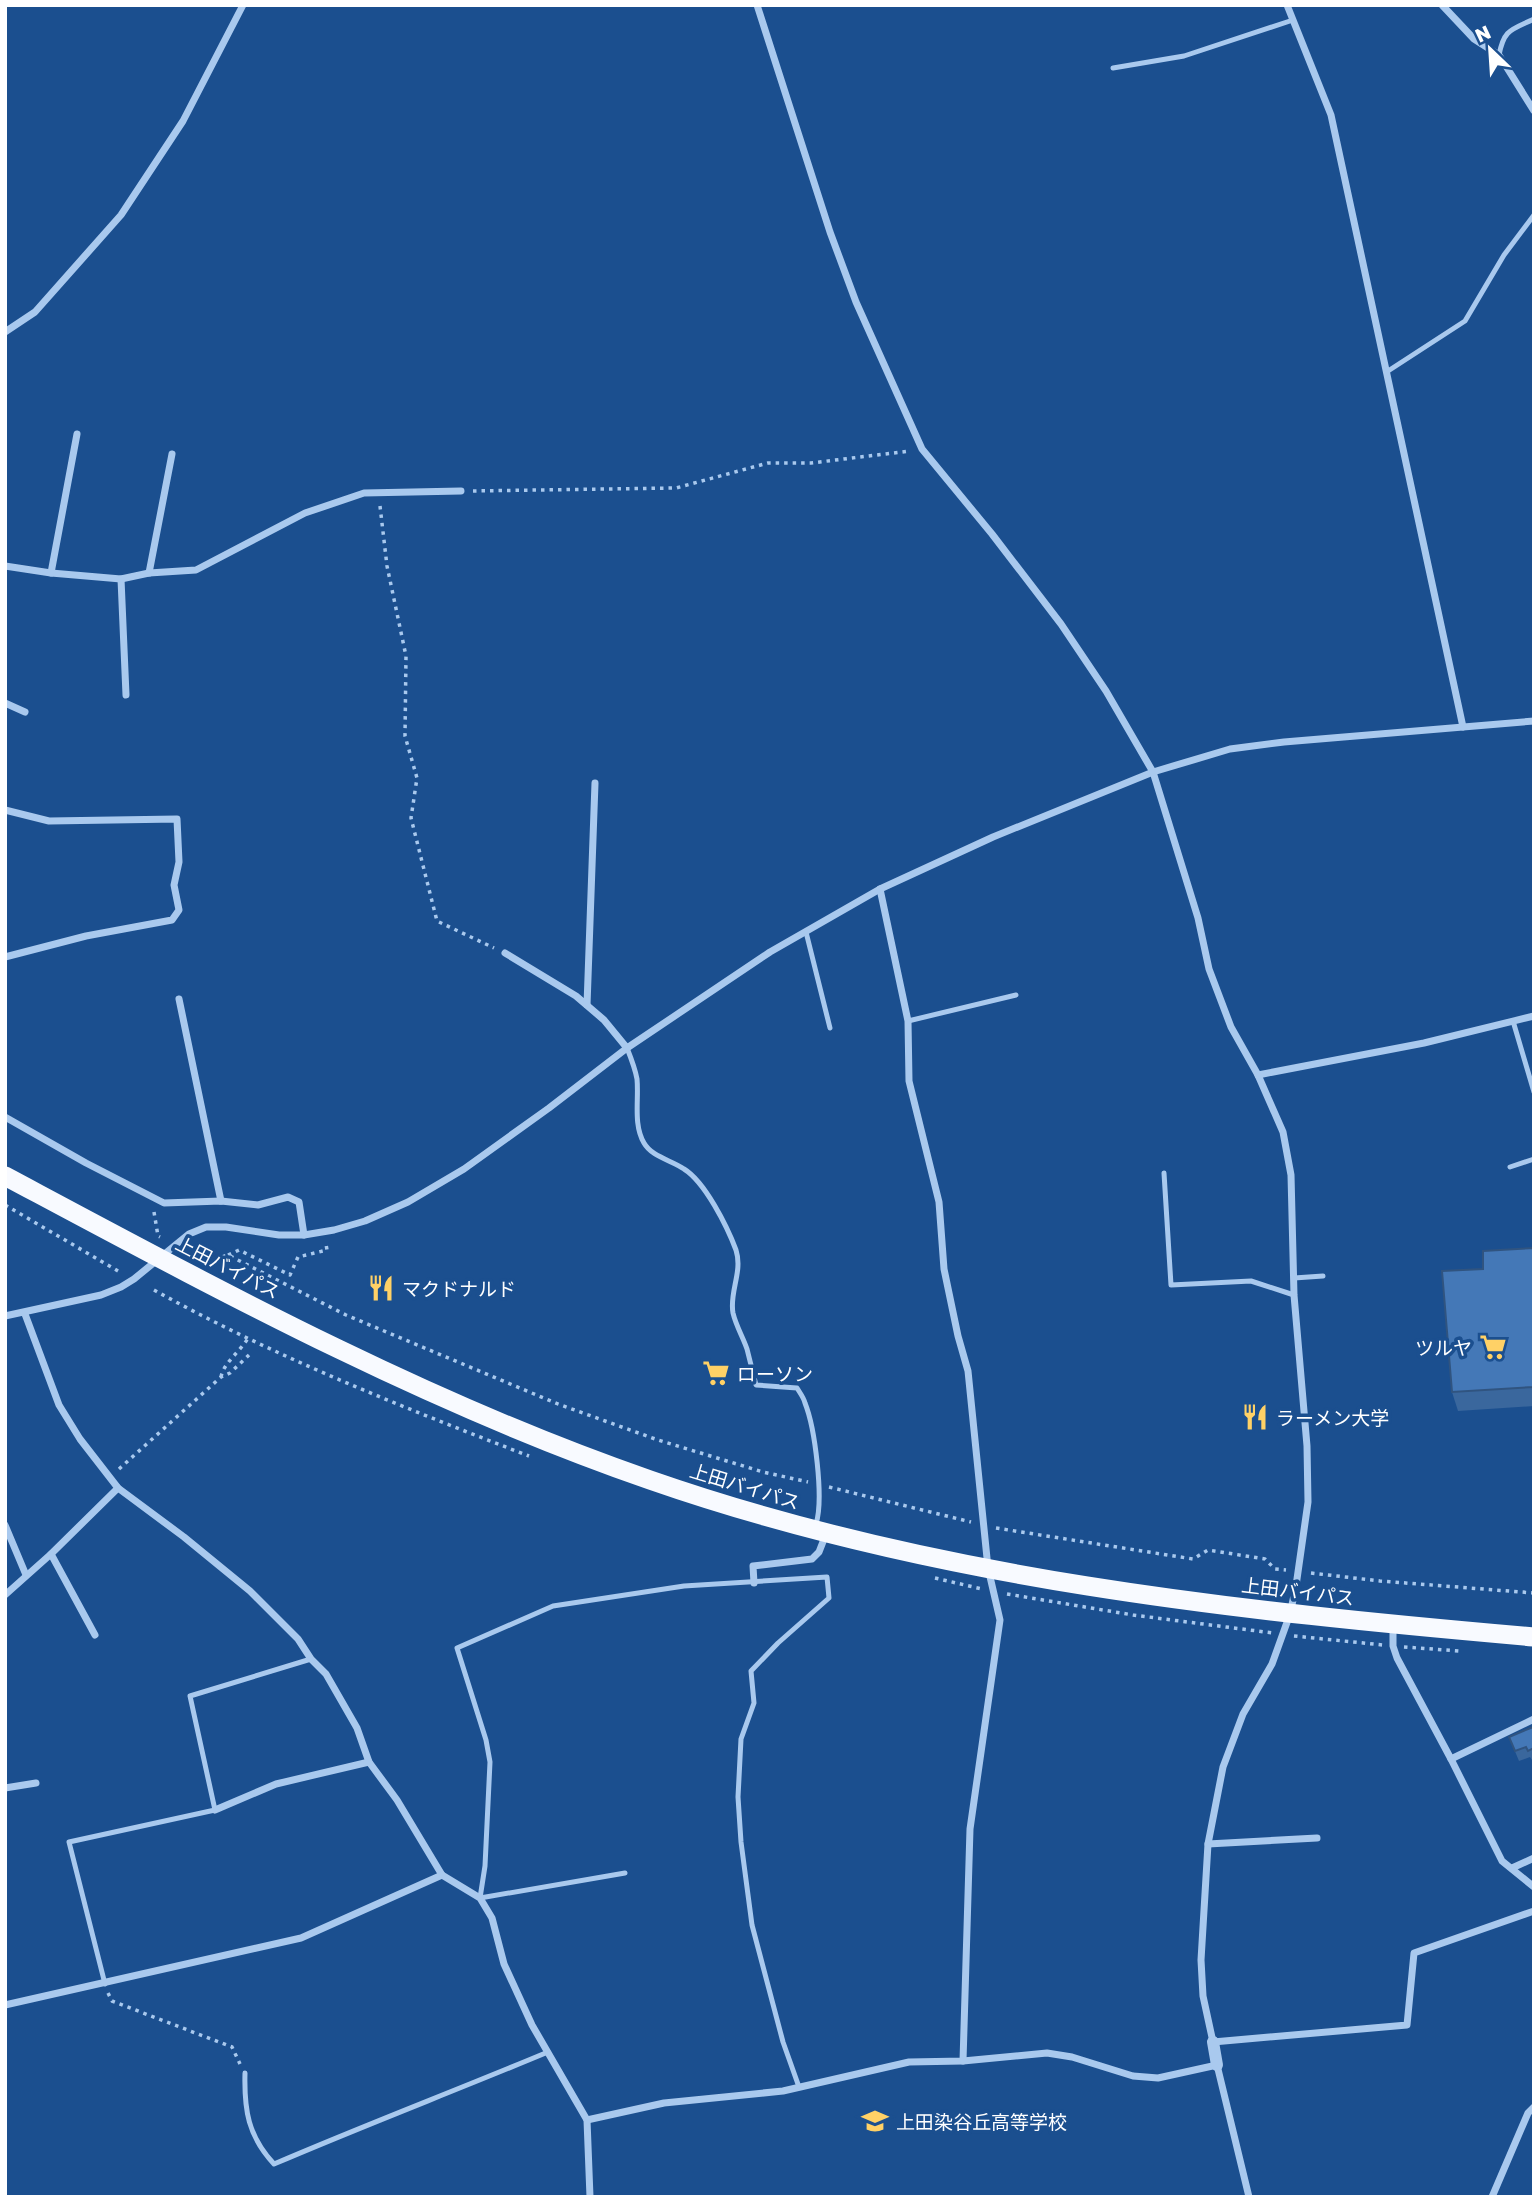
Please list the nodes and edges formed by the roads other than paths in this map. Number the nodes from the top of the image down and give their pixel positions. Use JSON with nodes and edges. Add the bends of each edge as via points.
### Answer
{"nodes":[{"id":1,"x":243,"y":5,"type":"edge"},
{"id":2,"x":757,"y":5,"type":"edge"},
{"id":3,"x":1287,"y":5,"type":"edge"},
{"id":4,"x":1442,"y":5,"type":"edge"},
{"id":5,"x":1534,"y":19,"type":"edge"},
{"id":6,"x":1293,"y":20,"type":"junction"},
{"id":7,"x":1499,"y":55,"type":"junction"},
{"id":8,"x":1113,"y":68,"type":"dead end"},
{"id":9,"x":1534,"y":111,"type":"edge"},
{"id":10,"x":1534,"y":215,"type":"edge"},
{"id":11,"x":5,"y":332,"type":"edge"},
{"id":12,"x":1388,"y":371,"type":"junction"},
{"id":13,"x":77,"y":434,"type":"dead end"},
{"id":14,"x":172,"y":454,"type":"dead end"},
{"id":15,"x":461,"y":491,"type":"road end"},
{"id":16,"x":5,"y":566,"type":"edge"},
{"id":17,"x":51,"y":573,"type":"junction"},
{"id":18,"x":149,"y":573,"type":"junction"},
{"id":19,"x":121,"y":579,"type":"junction"},
{"id":20,"x":126,"y":695,"type":"dead end"},
{"id":21,"x":5,"y":703,"type":"edge"},
{"id":22,"x":25,"y":712,"type":"dead end"},
{"id":23,"x":1534,"y":721,"type":"edge"},
{"id":24,"x":1462,"y":727,"type":"junction"},
{"id":25,"x":1153,"y":772,"type":"junction"},
{"id":26,"x":595,"y":783,"type":"dead end"},
{"id":27,"x":5,"y":810,"type":"edge"},
{"id":28,"x":880,"y":889,"type":"junction"},
{"id":29,"x":806,"y":932,"type":"junction"},
{"id":30,"x":505,"y":953,"type":"road end"},
{"id":31,"x":5,"y":957,"type":"edge"},
{"id":32,"x":1016,"y":995,"type":"dead end"},
{"id":33,"x":179,"y":999,"type":"dead end"},
{"id":34,"x":587,"y":1005,"type":"junction"},
{"id":35,"x":1534,"y":1016,"type":"edge"},
{"id":36,"x":908,"y":1021,"type":"junction"},
{"id":37,"x":1513,"y":1021,"type":"junction"},
{"id":38,"x":830,"y":1028,"type":"dead end"},
{"id":39,"x":627,"y":1048,"type":"junction"},
{"id":40,"x":1258,"y":1075,"type":"junction"},
{"id":41,"x":1534,"y":1092,"type":"edge"},
{"id":42,"x":5,"y":1117,"type":"edge"},
{"id":43,"x":1534,"y":1159,"type":"edge"},
{"id":44,"x":1510,"y":1167,"type":"dead end"},
{"id":45,"x":1164,"y":1173,"type":"dead end"},
{"id":46,"x":5,"y":1176,"type":"edge"},
{"id":47,"x":221,"y":1201,"type":"junction"},
{"id":48,"x":304,"y":1235,"type":"junction"},
{"id":49,"x":159,"y":1258,"type":"junction"},
{"id":50,"x":1323,"y":1276,"type":"dead end"},
{"id":51,"x":1294,"y":1278,"type":"junction"},
{"id":52,"x":1294,"y":1295,"type":"junction"},
{"id":53,"x":25,"y":1314,"type":"junction"},
{"id":54,"x":5,"y":1317,"type":"edge"},
{"id":55,"x":118,"y":1488,"type":"junction"},
{"id":56,"x":5,"y":1525,"type":"edge"},
{"id":57,"x":820,"y":1532,"type":"junction"},
{"id":58,"x":51,"y":1555,"type":"junction"},
{"id":59,"x":988,"y":1568,"type":"junction"},
{"id":60,"x":26,"y":1575,"type":"junction"},
{"id":61,"x":754,"y":1583,"type":"junction"},
{"id":62,"x":5,"y":1595,"type":"edge"},
{"id":63,"x":1290,"y":1614,"type":"junction"},
{"id":64,"x":1393,"y":1625,"type":"junction"},
{"id":65,"x":95,"y":1635,"type":"dead end"},
{"id":66,"x":1534,"y":1636,"type":"edge"},
{"id":67,"x":311,"y":1659,"type":"junction"},
{"id":68,"x":1534,"y":1719,"type":"edge"},
{"id":69,"x":1451,"y":1759,"type":"junction"},
{"id":70,"x":369,"y":1762,"type":"junction"},
{"id":71,"x":36,"y":1783,"type":"dead end"},
{"id":72,"x":5,"y":1788,"type":"edge"},
{"id":73,"x":215,"y":1810,"type":"junction"},
{"id":74,"x":1317,"y":1838,"type":"dead end"},
{"id":75,"x":1208,"y":1844,"type":"junction"},
{"id":76,"x":1534,"y":1858,"type":"edge"},
{"id":77,"x":1512,"y":1868,"type":"junction"},
{"id":78,"x":625,"y":1873,"type":"dead end"},
{"id":79,"x":442,"y":1875,"type":"junction"},
{"id":80,"x":1534,"y":1887,"type":"edge"},
{"id":81,"x":480,"y":1898,"type":"junction"},
{"id":82,"x":1534,"y":1910,"type":"edge"},
{"id":83,"x":105,"y":1984,"type":"junction"},
{"id":84,"x":5,"y":2006,"type":"edge"},
{"id":85,"x":1213,"y":2042,"type":"junction"},
{"id":86,"x":548,"y":2052,"type":"junction"},
{"id":87,"x":963,"y":2061,"type":"junction"},
{"id":88,"x":1217,"y":2065,"type":"junction"},
{"id":89,"x":245,"y":2073,"type":"road end"},
{"id":90,"x":799,"y":2087,"type":"junction"},
{"id":91,"x":1534,"y":2107,"type":"edge"},
{"id":92,"x":587,"y":2120,"type":"junction"},
{"id":93,"x":590,"y":2197,"type":"edge"},
{"id":94,"x":1249,"y":2197,"type":"edge"},
{"id":95,"x":1492,"y":2197,"type":"edge"}],
"edges":[{"from":1,"to":11,"type":"street","via":[[183,121],[121,215],[35,312]]},
{"from":2,"to":25,"type":"street","via":[[834,243],[922,449],[1061,624]]},
{"from":3,"to":6,"type":"street"},
{"from":4,"to":7,"type":"street","via":[[1474,39]]},
{"from":5,"to":7,"type":"lane","via":[[1502,38]]},
{"from":6,"to":8,"type":"lane","via":[[1184,56]]},
{"from":6,"to":12,"type":"street","via":[[1331,115]]},
{"from":7,"to":9,"type":"street"},
{"from":10,"to":12,"type":"lane","via":[[1465,321]]},
{"from":12,"to":24,"type":"street"},
{"from":13,"to":17,"type":"street"},
{"from":14,"to":18,"type":"street"},
{"from":15,"to":18,"type":"street","via":[[363,493],[305,513],[196,570]]},
{"from":16,"to":17,"type":"street"},
{"from":17,"to":19,"type":"street"},
{"from":18,"to":19,"type":"street"},
{"from":19,"to":20,"type":"street"},
{"from":21,"to":22,"type":"street"},
{"from":23,"to":24,"type":"street"},
{"from":24,"to":25,"type":"street","via":[[1230,749]]},
{"from":25,"to":28,"type":"street"},
{"from":25,"to":40,"type":"street","via":[[1209,969],[1231,1027]]},
{"from":26,"to":34,"type":"street"},
{"from":27,"to":31,"type":"street","via":[[49,821],[177,818],[179,862],[174,885],[179,910],[172,920]]},
{"from":28,"to":29,"type":"street"},
{"from":28,"to":36,"type":"street"},
{"from":29,"to":38,"type":"lane"},
{"from":29,"to":39,"type":"street"},
{"from":30,"to":34,"type":"street"},
{"from":32,"to":36,"type":"lane"},
{"from":33,"to":47,"type":"street"},
{"from":34,"to":39,"type":"street"},
{"from":35,"to":37,"type":"street"},
{"from":36,"to":59,"type":"street","via":[[909,1081],[939,1202],[944,1269],[968,1371]]},
{"from":37,"to":40,"type":"street"},
{"from":37,"to":41,"type":"lane"},
{"from":39,"to":48,"type":"street","via":[[424,1194],[365,1221]]},
{"from":39,"to":57,"type":"lane","via":[[637,1081],[640,1136],[646,1147],[696,1179],[736,1250],[734,1314],[756,1385],[797,1388],[805,1401],[812,1429]]},
{"from":40,"to":51,"type":"street","via":[[1283,1132],[1291,1175]]},
{"from":42,"to":47,"type":"street","via":[[164,1203]]},
{"from":43,"to":44,"type":"lane"},
{"from":45,"to":52,"type":"lane","via":[[1171,1285],[1251,1281]]},
{"from":46,"to":49,"type":"highway","name":"上田バイパス"},
{"from":47,"to":48,"type":"street","via":[[258,1205],[288,1197],[299,1202]]},
{"from":48,"to":49,"type":"street","via":[[206,1227]]},
{"from":49,"to":53,"type":"street","via":[[121,1287]]},
{"from":49,"to":57,"type":"highway","name":"上田バイパス","via":[[488,1418],[652,1481]]},
{"from":50,"to":51,"type":"lane"},
{"from":51,"to":52,"type":"street"},
{"from":52,"to":63,"type":"street","via":[[1308,1502]]},
{"from":53,"to":54,"type":"street"},
{"from":53,"to":55,"type":"street","via":[[59,1405]]},
{"from":55,"to":58,"type":"street"},
{"from":55,"to":67,"type":"street","via":[[250,1591],[298,1639]]},
{"from":56,"to":60,"type":"street"},
{"from":57,"to":59,"type":"highway","name":"上田バイパス"},
{"from":57,"to":61,"type":"street","via":[[819,1552],[812,1559],[753,1566]]},
{"from":58,"to":60,"type":"street"},
{"from":58,"to":65,"type":"street"},
{"from":59,"to":63,"type":"highway","name":"上田バイパス"},
{"from":59,"to":87,"type":"street","via":[[1000,1620],[970,1829]]},
{"from":60,"to":62,"type":"street"},
{"from":61,"to":81,"type":"lane","via":[[684,1586],[553,1606],[457,1648],[490,1762]]},
{"from":61,"to":90,"type":"lane","via":[[827,1577],[829,1598],[751,1671],[754,1703],[741,1739],[738,1797],[752,1925]]},
{"from":63,"to":64,"type":"highway","name":"上田バイパス"},
{"from":63,"to":75,"type":"street","via":[[1223,1768]]},
{"from":64,"to":66,"type":"highway","name":"上田バイパス"},
{"from":64,"to":69,"type":"street","via":[[1397,1658]]},
{"from":67,"to":70,"type":"street","via":[[326,1674],[357,1728]]},
{"from":67,"to":73,"type":"lane","via":[[190,1696]]},
{"from":68,"to":69,"type":"street"},
{"from":69,"to":77,"type":"street","via":[[1502,1861]]},
{"from":70,"to":73,"type":"street","via":[[276,1784]]},
{"from":70,"to":79,"type":"street"},
{"from":71,"to":72,"type":"street"},
{"from":73,"to":83,"type":"lane","via":[[69,1842]]},
{"from":74,"to":75,"type":"street"},
{"from":75,"to":85,"type":"street","via":[[1201,1960]]},
{"from":76,"to":77,"type":"street"},
{"from":77,"to":80,"type":"street"},
{"from":78,"to":81,"type":"lane"},
{"from":79,"to":81,"type":"street"},
{"from":79,"to":83,"type":"street","via":[[301,1938]]},
{"from":81,"to":86,"type":"street","via":[[492,1918],[504,1964]]},
{"from":82,"to":85,"type":"street","via":[[1414,1953],[1407,2025]]},
{"from":83,"to":84,"type":"street"},
{"from":85,"to":88,"type":"street"},
{"from":86,"to":89,"type":"lane","via":[[274,2164],[248,2121]]},
{"from":86,"to":92,"type":"street"},
{"from":87,"to":88,"type":"street","via":[[1047,2053],[1133,2076],[1158,2078]]},
{"from":87,"to":90,"type":"street","via":[[909,2062]]},
{"from":88,"to":94,"type":"street"},
{"from":90,"to":92,"type":"street","via":[[664,2103]]},
{"from":91,"to":95,"type":"street"},
{"from":92,"to":93,"type":"street"}]}
